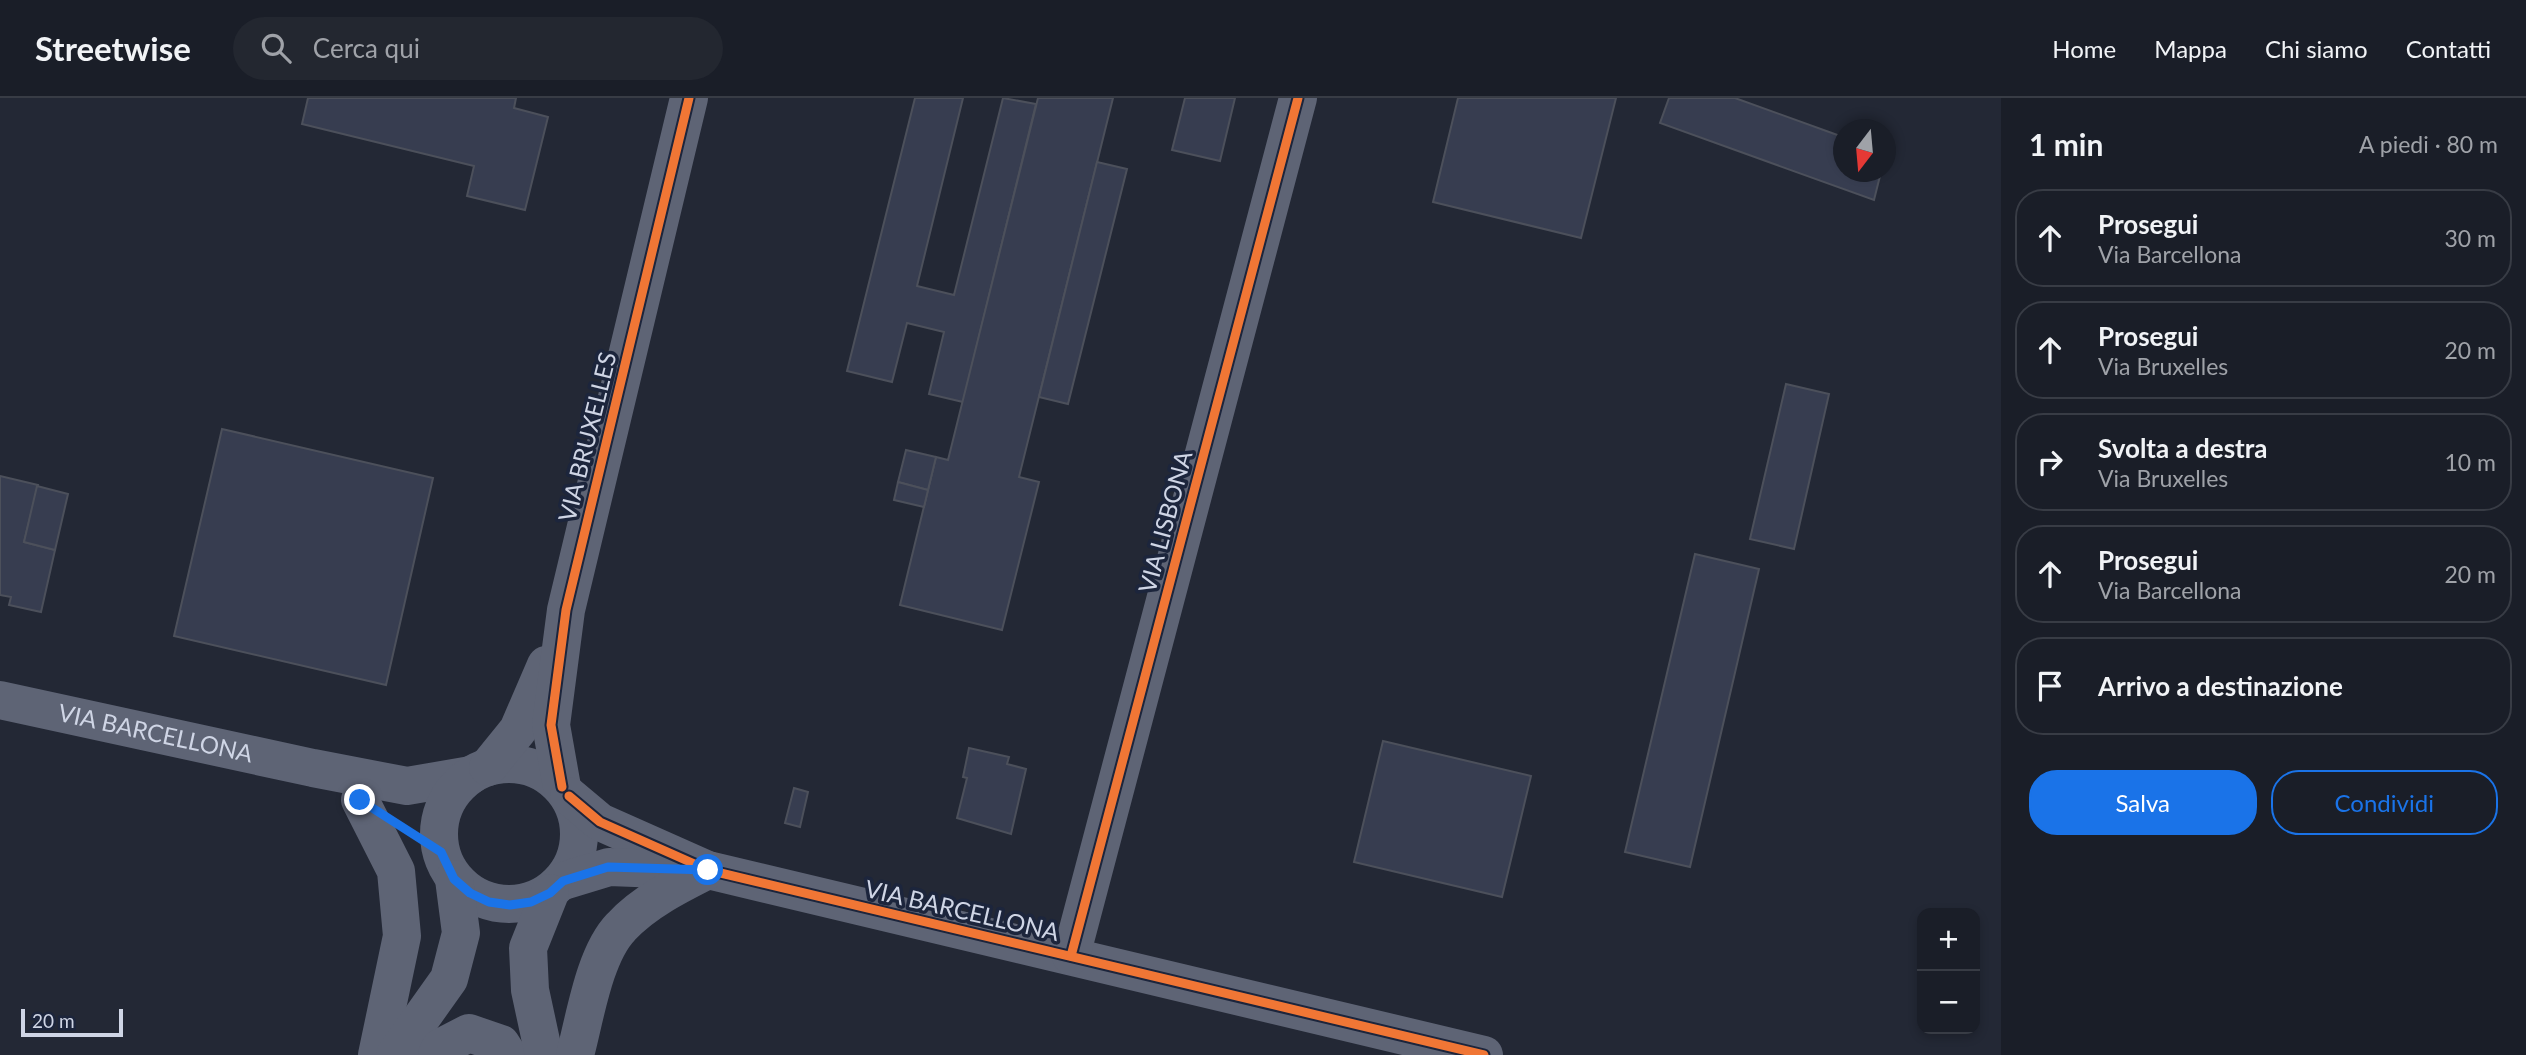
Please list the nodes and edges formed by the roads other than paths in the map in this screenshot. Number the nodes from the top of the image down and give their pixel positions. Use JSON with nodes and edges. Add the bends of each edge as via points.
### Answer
{"nodes":[{"id":1,"x":689,"y":98,"type":"edge"},
{"id":2,"x":1298,"y":98,"type":"edge"},
{"id":3,"x":566,"y":610,"type":"junction"},
{"id":4,"x":0,"y":700,"type":"edge"},
{"id":5,"x":313,"y":768,"type":"junction"},
{"id":6,"x":480,"y":771,"type":"junction"},
{"id":7,"x":566,"y":792,"type":"junction"},
{"id":8,"x":360,"y":800,"type":"junction"},
{"id":9,"x":447,"y":866,"type":"junction"},
{"id":10,"x":708,"y":870,"type":"junction"},
{"id":11,"x":556,"y":887,"type":"junction"},
{"id":12,"x":1071,"y":956,"type":"junction"},
{"id":13,"x":377,"y":1055,"type":"edge"},
{"id":14,"x":395,"y":1055,"type":"edge"},
{"id":15,"x":437,"y":1055,"type":"edge"},
{"id":16,"x":508,"y":1055,"type":"edge"},
{"id":17,"x":544,"y":1055,"type":"edge"},
{"id":18,"x":575,"y":1055,"type":"edge"},
{"id":19,"x":1484,"y":1055,"type":"edge"}],
"edges":[{"from":1,"to":3,"type":"street","name":"VIA BRUXELLES"},
{"from":2,"to":12,"type":"street","name":"VIA LISBONA"},
{"from":3,"to":6,"type":"street","name":"VIA BRUXELLES","via":[[518,730]]},
{"from":3,"to":7,"type":"street","name":"VIA BRUXELLES","via":[[551,725]]},
{"from":4,"to":5,"type":"street","name":"VIA BARCELLONA"},
{"from":5,"to":6,"type":"street","name":"VIA BARCELLONA","via":[[407,786]]},
{"from":5,"to":8,"type":"street","name":"VIA BARCELLONA"},
{"from":6,"to":7,"type":"street","via":[[508,764],[528,766],[547,774]]},
{"from":6,"to":9,"type":"street","name":"VIA BRUXELLES","via":[[455,789],[443,808],[439,830]]},
{"from":7,"to":10,"type":"street","name":"VIA BARCELLONA","via":[[600,822]]},
{"from":7,"to":11,"type":"street","name":"VIA BRUXELLES","via":[[578,817],[580,840],[575,862]]},
{"from":8,"to":9,"type":"street","name":"VIA BARCELLONA"},
{"from":8,"to":13,"type":"street","via":[[396,871],[402,936]]},
{"from":9,"to":11,"type":"street","via":[[470,893],[489,902],[531,902]]},
{"from":9,"to":14,"type":"street","name":"VIA BRUXELLES","via":[[461,933],[449,979]]},
{"from":10,"to":11,"type":"street","name":"VIA BARCELLONA","via":[[608,867]]},
{"from":10,"to":12,"type":"street","name":"VIA BARCELLONA"},
{"from":10,"to":18,"type":"street","via":[[673,887],[620,928],[598,967]]},
{"from":11,"to":17,"type":"street","name":"VIA BRUXELLES","via":[[528,948],[530,990]]},
{"from":12,"to":19,"type":"street","name":"VIA BARCELLONA"},
{"from":15,"to":16,"type":"street","via":[[440,1048],[469,1034],[501,1044]]}]}
